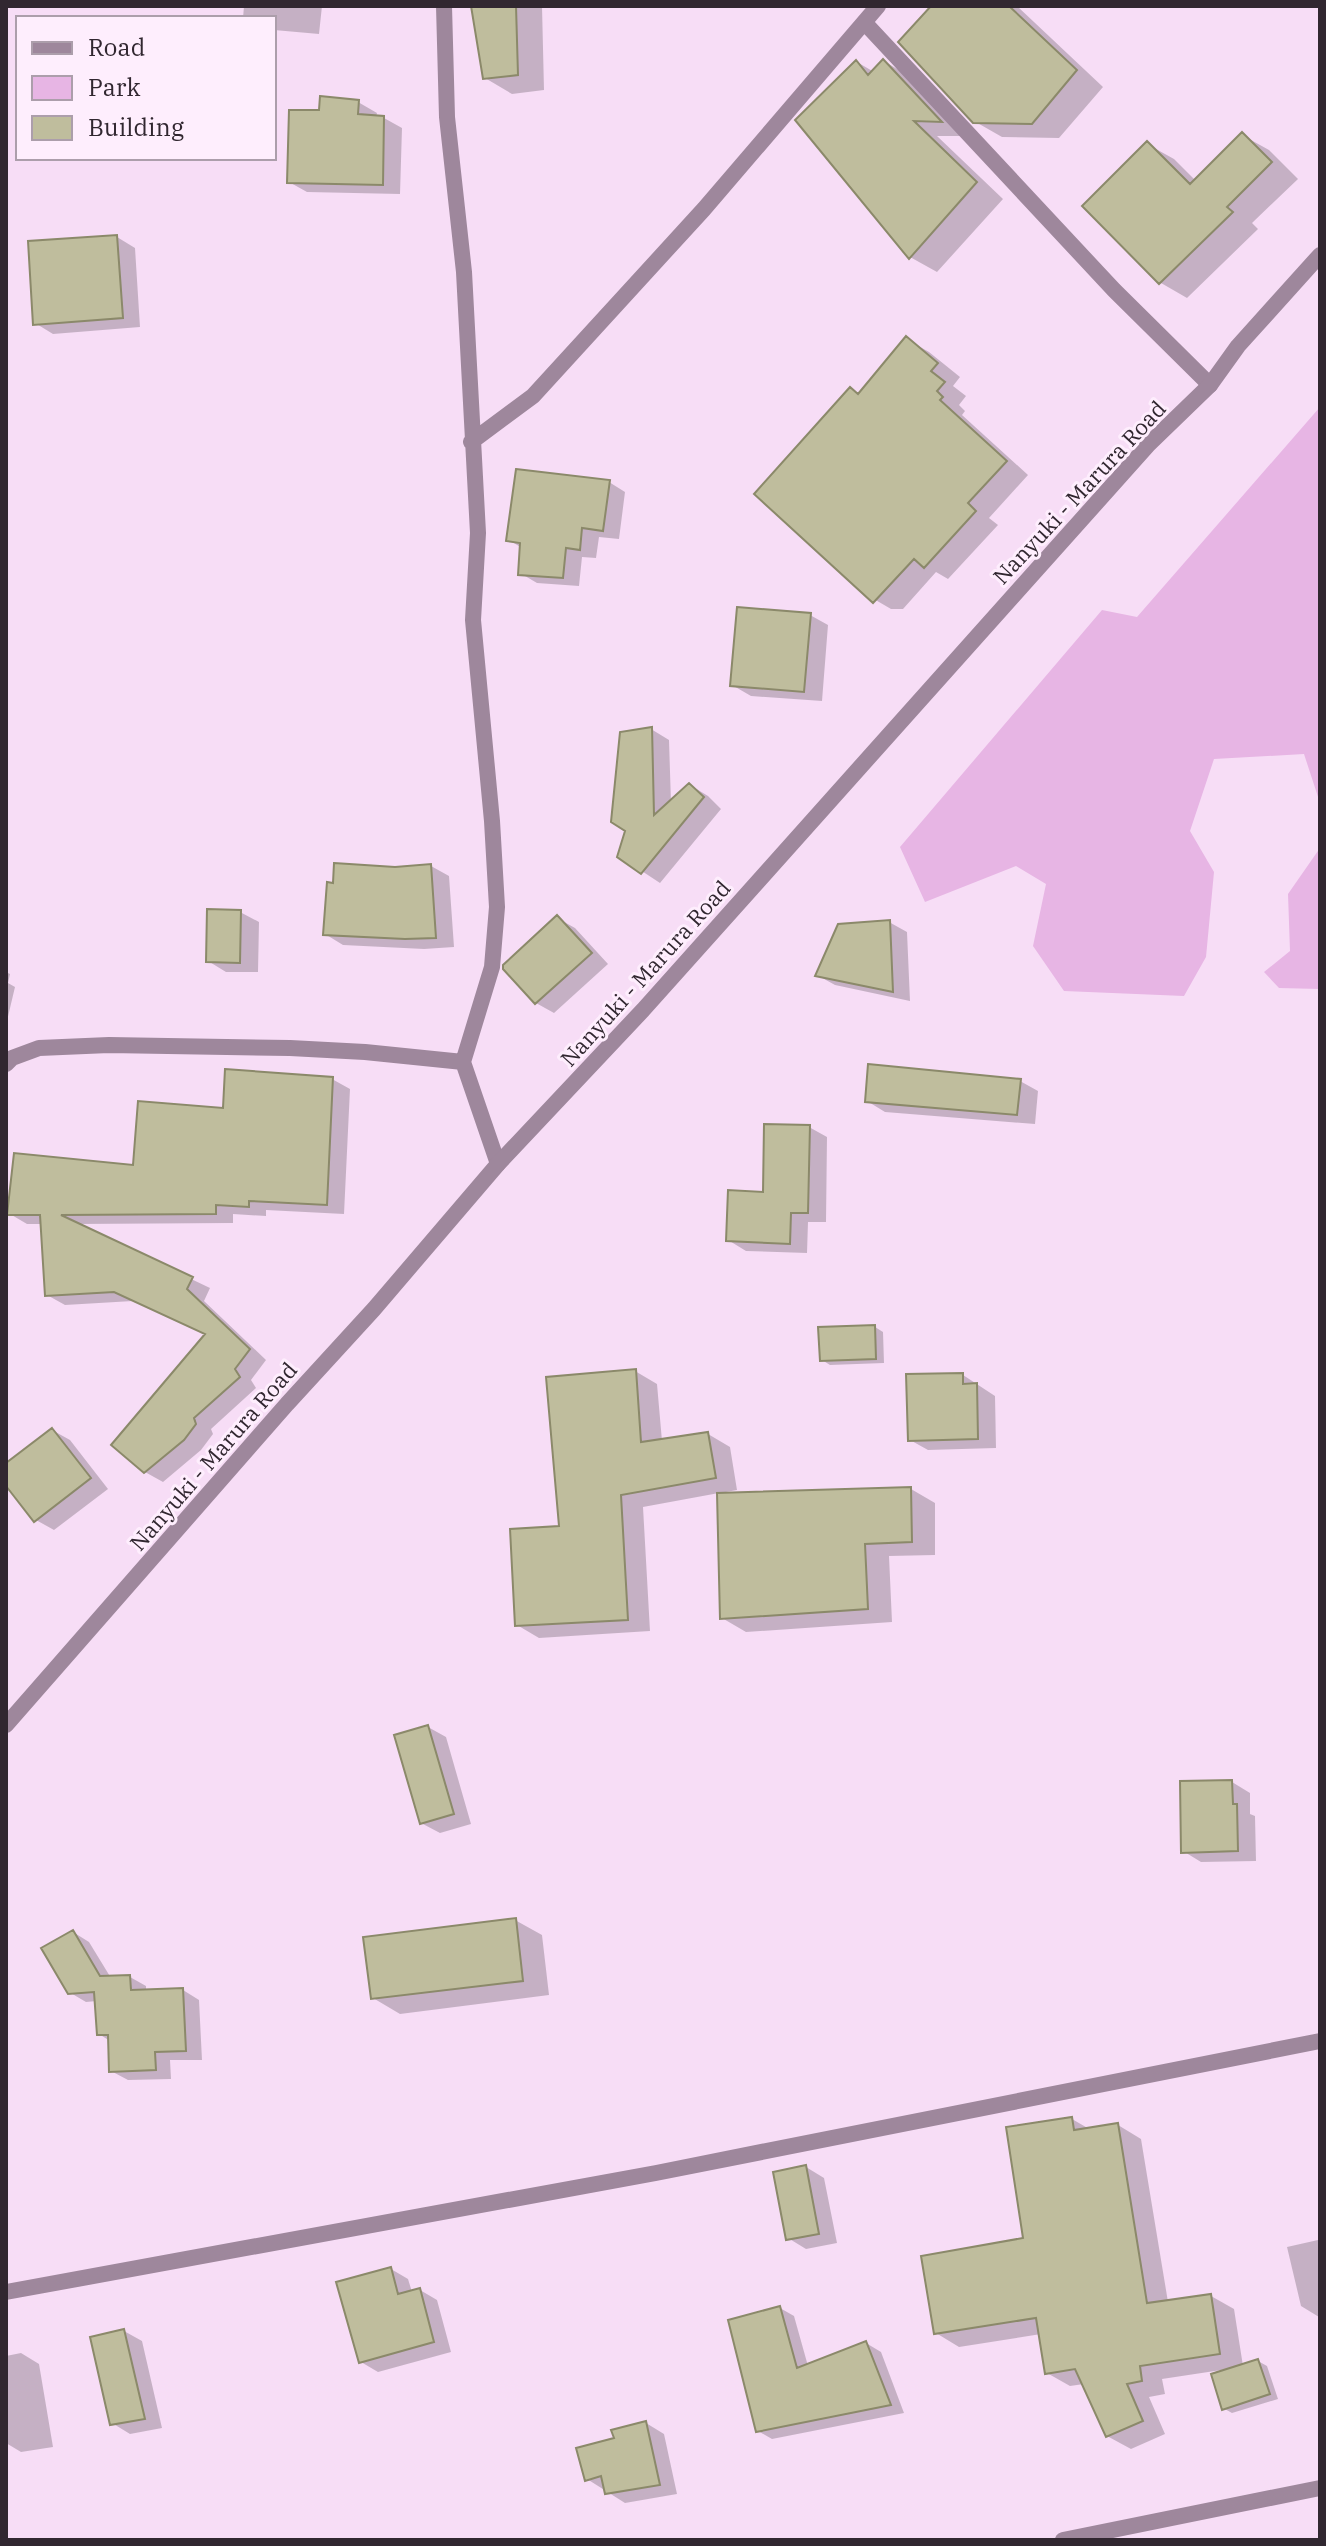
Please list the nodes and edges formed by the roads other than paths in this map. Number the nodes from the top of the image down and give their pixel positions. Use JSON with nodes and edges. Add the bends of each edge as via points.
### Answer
{"nodes":[{"id":1,"x":444,"y":6,"type":"edge"},
{"id":2,"x":878,"y":6,"type":"edge"},
{"id":3,"x":864,"y":22,"type":"junction"},
{"id":4,"x":1320,"y":255,"type":"edge"},
{"id":5,"x":1210,"y":385,"type":"junction"},
{"id":6,"x":471,"y":442,"type":"junction"},
{"id":7,"x":463,"y":1062,"type":"junction"},
{"id":8,"x":6,"y":1064,"type":"edge"},
{"id":9,"x":498,"y":1164,"type":"junction"},
{"id":10,"x":6,"y":1725,"type":"edge"},
{"id":11,"x":1320,"y":2041,"type":"edge"},
{"id":12,"x":6,"y":2292,"type":"edge"},
{"id":13,"x":1320,"y":2488,"type":"edge"},
{"id":14,"x":1063,"y":2540,"type":"edge"}],
"edges":[{"from":1,"to":6,"type":"street"},
{"from":2,"to":3,"type":"street"},
{"from":3,"to":5,"type":"street"},
{"from":3,"to":6,"type":"street","via":[[704,209],[533,396]]},
{"from":4,"to":5,"type":"street","name":"Nanyuki - Marura Road"},
{"from":5,"to":9,"type":"street","name":"Nanyuki - Marura Road","via":[[1149,444],[643,1010]]},
{"from":6,"to":7,"type":"street","via":[[478,533],[473,620],[497,907],[492,967]]},
{"from":7,"to":8,"type":"street","via":[[290,1048],[109,1045],[39,1048]]},
{"from":7,"to":9,"type":"street"},
{"from":9,"to":10,"type":"street","name":"Nanyuki - Marura Road"},
{"from":11,"to":12,"type":"street","via":[[656,2173]]},
{"from":13,"to":14,"type":"street"}]}
